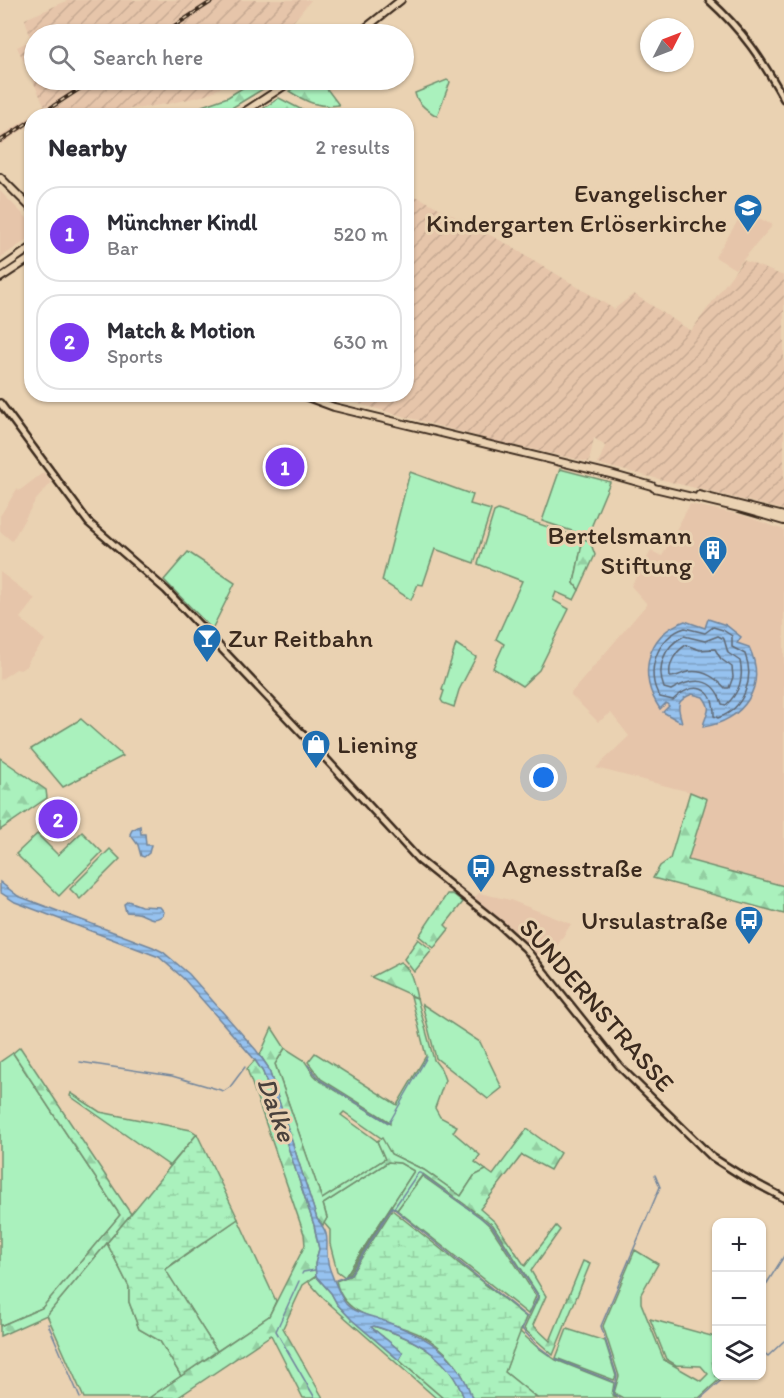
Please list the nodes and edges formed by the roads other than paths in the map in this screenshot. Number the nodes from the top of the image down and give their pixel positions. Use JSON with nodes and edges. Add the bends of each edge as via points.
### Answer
{"nodes":[{"id":1,"x":401,"y":0,"type":"edge"},
{"id":2,"x":709,"y":0,"type":"edge"},
{"id":3,"x":371,"y":24,"type":"edge"},
{"id":4,"x":278,"y":90,"type":"edge"},
{"id":5,"x":784,"y":99,"type":"edge"},
{"id":6,"x":250,"y":108,"type":"edge"},
{"id":7,"x":0,"y":177,"type":"edge"},
{"id":8,"x":11,"y":188,"type":"junction"},
{"id":9,"x":24,"y":198,"type":"edge"},
{"id":10,"x":24,"y":201,"type":"edge"},
{"id":11,"x":24,"y":252,"type":"edge"},
{"id":12,"x":24,"y":262,"type":"edge"},
{"id":13,"x":0,"y":269,"type":"edge"},
{"id":14,"x":0,"y":278,"type":"edge"},
{"id":15,"x":322,"y":402,"type":"edge"},
{"id":16,"x":0,"y":403,"type":"edge"},
{"id":17,"x":652,"y":486,"type":"junction"},
{"id":18,"x":784,"y":516,"type":"edge"},
{"id":19,"x":784,"y":521,"type":"edge"},
{"id":20,"x":784,"y":1198,"type":"edge"}],
"edges":[{"from":1,"to":3,"type":"main road"},
{"from":2,"to":5,"type":"street","via":[[752,45]]},
{"from":4,"to":6,"type":"main road"},
{"from":7,"to":8,"type":"main road"},
{"from":8,"to":9,"type":"main road"},
{"from":8,"to":10,"type":"main road"},
{"from":11,"to":13,"type":"main road"},
{"from":12,"to":14,"type":"main road"},
{"from":15,"to":17,"type":"main road"},
{"from":16,"to":20,"type":"street","name":"SUNDERNSTRASSE","via":[[90,523],[166,590],[418,860],[525,948],[627,1074],[708,1153]]},
{"from":17,"to":18,"type":"main road"},
{"from":17,"to":19,"type":"main road"}]}
